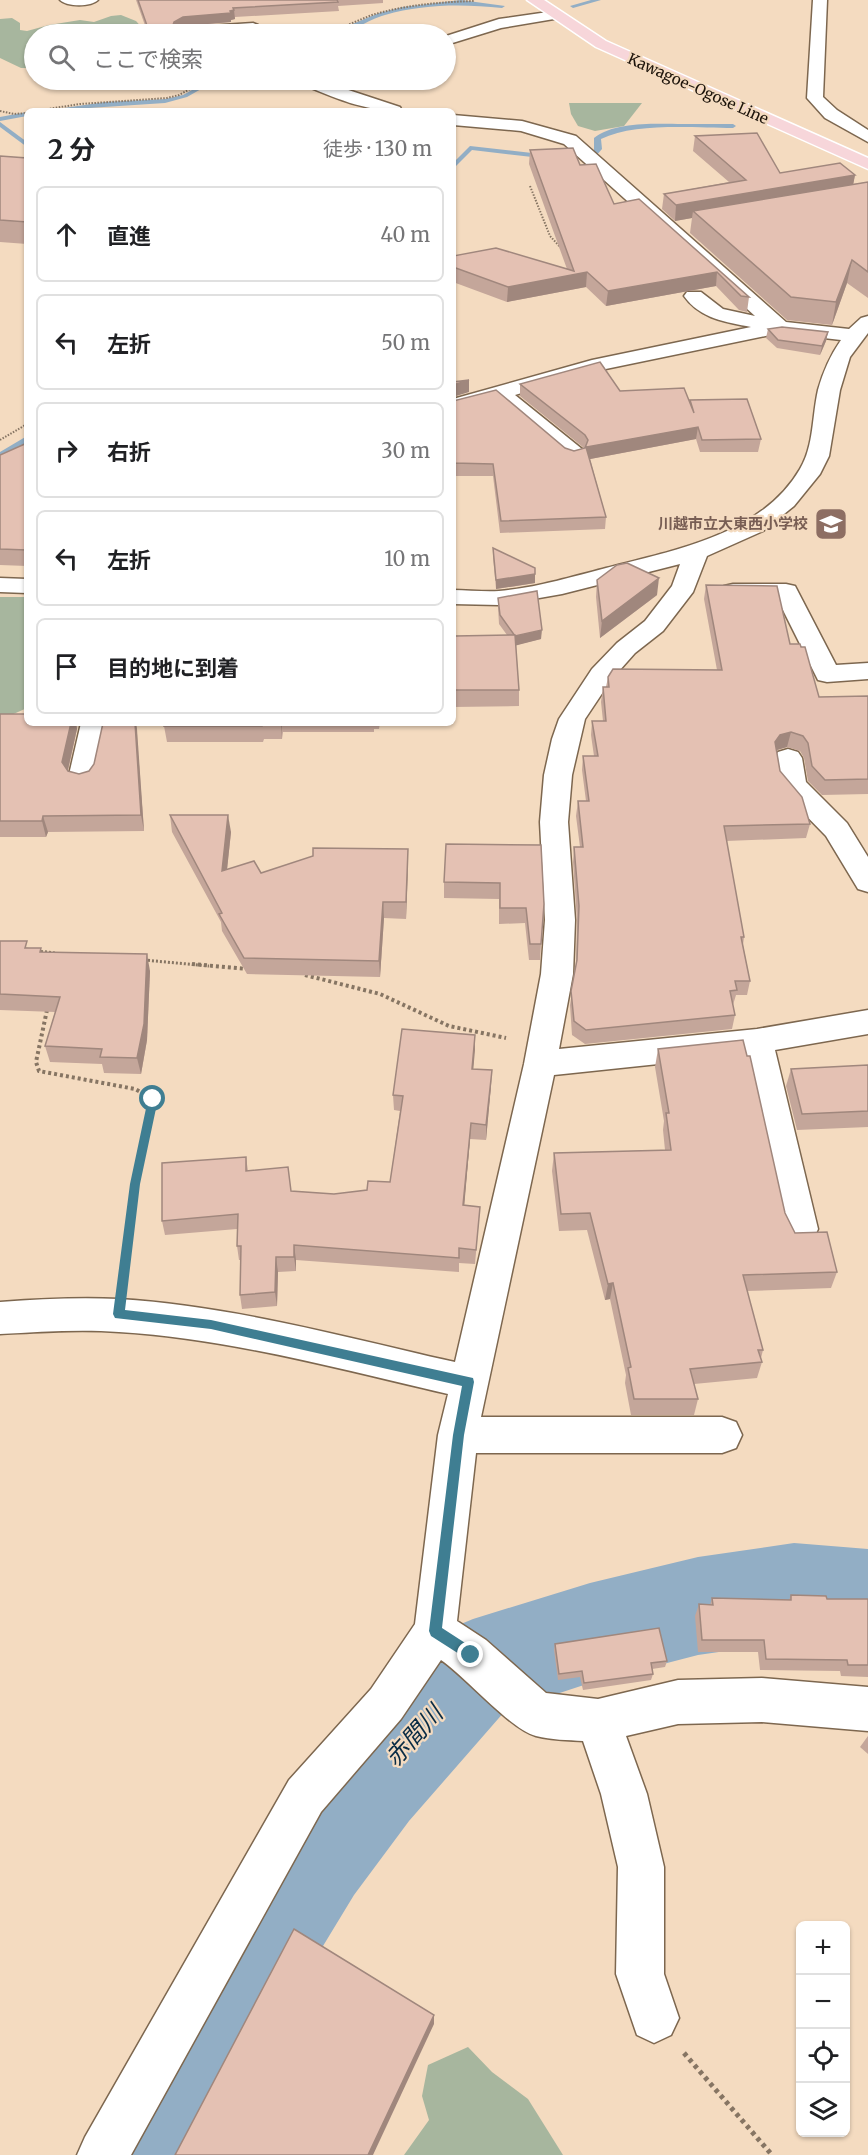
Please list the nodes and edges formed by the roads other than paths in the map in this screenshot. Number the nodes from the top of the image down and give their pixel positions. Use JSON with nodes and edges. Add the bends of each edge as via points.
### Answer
{"nodes":[{"id":1,"x":67,"y":0,"type":"edge"},
{"id":2,"x":92,"y":0,"type":"edge"},
{"id":3,"x":534,"y":0,"type":"edge"},
{"id":4,"x":820,"y":0,"type":"edge"},
{"id":5,"x":247,"y":11,"type":"edge"},
{"id":6,"x":555,"y":15,"type":"junction"},
{"id":7,"x":252,"y":24,"type":"edge"},
{"id":8,"x":456,"y":38,"type":"edge"},
{"id":9,"x":328,"y":90,"type":"edge"},
{"id":10,"x":385,"y":108,"type":"edge"},
{"id":11,"x":456,"y":120,"type":"edge"},
{"id":12,"x":868,"y":137,"type":"edge"},
{"id":13,"x":868,"y":164,"type":"edge"},
{"id":14,"x":694,"y":225,"type":"edge"},
{"id":15,"x":672,"y":229,"type":"junction"},
{"id":16,"x":694,"y":296,"type":"edge"},
{"id":17,"x":780,"y":327,"type":"junction"},
{"id":18,"x":860,"y":339,"type":"edge"},
{"id":19,"x":501,"y":394,"type":"junction"},
{"id":20,"x":456,"y":405,"type":"edge"},
{"id":21,"x":574,"y":453,"type":"edge"},
{"id":22,"x":696,"y":552,"type":"junction"},
{"id":23,"x":0,"y":585,"type":"edge"},
{"id":24,"x":24,"y":586,"type":"edge"},
{"id":25,"x":684,"y":587,"type":"junction"},
{"id":26,"x":456,"y":597,"type":"edge"},
{"id":27,"x":868,"y":671,"type":"edge"},
{"id":28,"x":93,"y":726,"type":"edge"},
{"id":29,"x":788,"y":758,"type":"dead end"},
{"id":30,"x":82,"y":779,"type":"edge"},
{"id":31,"x":868,"y":882,"type":"edge"},
{"id":32,"x":868,"y":1022,"type":"edge"},
{"id":33,"x":757,"y":1041,"type":"junction"},
{"id":34,"x":542,"y":1054,"type":"junction"},
{"id":35,"x":800,"y":1229,"type":"dead end"},
{"id":36,"x":0,"y":1318,"type":"edge"},
{"id":37,"x":469,"y":1382,"type":"junction"},
{"id":38,"x":458,"y":1435,"type":"junction"},
{"id":39,"x":722,"y":1435,"type":"dead end"},
{"id":40,"x":435,"y":1631,"type":"junction"},
{"id":41,"x":868,"y":1709,"type":"edge"},
{"id":42,"x":598,"y":1721,"type":"junction"},
{"id":43,"x":654,"y":2018,"type":"road end"},
{"id":44,"x":103,"y":2155,"type":"edge"}],
"edges":[{"from":1,"to":2,"type":"street"},
{"from":3,"to":6,"type":"main road","name":"Kawagoe-Ogose Line"},
{"from":4,"to":12,"type":"street","via":[[815,98],[831,114]]},
{"from":5,"to":7,"type":"street"},
{"from":6,"to":8,"type":"street","via":[[499,24]]},
{"from":6,"to":13,"type":"main road","name":"Kawagoe-Ogose Line","via":[[601,45]]},
{"from":9,"to":10,"type":"street"},
{"from":11,"to":15,"type":"street","via":[[500,123],[570,140]]},
{"from":14,"to":15,"type":"street"},
{"from":15,"to":17,"type":"street"},
{"from":16,"to":17,"type":"street","via":[[717,314]]},
{"from":17,"to":18,"type":"street"},
{"from":17,"to":19,"type":"street","via":[[592,366]]},
{"from":18,"to":22,"type":"street","via":[[840,357],[829,390],[818,456],[809,474],[786,501],[755,526]]},
{"from":19,"to":20,"type":"street"},
{"from":19,"to":21,"type":"street"},
{"from":22,"to":25,"type":"street"},
{"from":22,"to":26,"type":"street","via":[[528,594]]},
{"from":23,"to":24,"type":"street"},
{"from":25,"to":27,"type":"street","via":[[786,591],[827,674]]},
{"from":25,"to":34,"type":"street","via":[[654,626],[601,675],[572,718],[558,774],[554,822],[560,920],[557,974]]},
{"from":28,"to":30,"type":"street"},
{"from":29,"to":31,"type":"street","via":[[793,785],[837,830]]},
{"from":32,"to":33,"type":"street"},
{"from":33,"to":34,"type":"street"},
{"from":33,"to":35,"type":"street"},
{"from":34,"to":37,"type":"street"},
{"from":36,"to":37,"type":"street","via":[[119,1314],[211,1324]]},
{"from":37,"to":38,"type":"street"},
{"from":38,"to":39,"type":"street"},
{"from":38,"to":40,"type":"street"},
{"from":40,"to":42,"type":"street","via":[[471,1655],[536,1714]]},
{"from":40,"to":44,"type":"street","via":[[386,1704],[305,1796]]},
{"from":41,"to":42,"type":"street","via":[[762,1700],[678,1702]]},
{"from":42,"to":43,"type":"street","via":[[624,1794],[641,1867],[640,1974]]}]}
